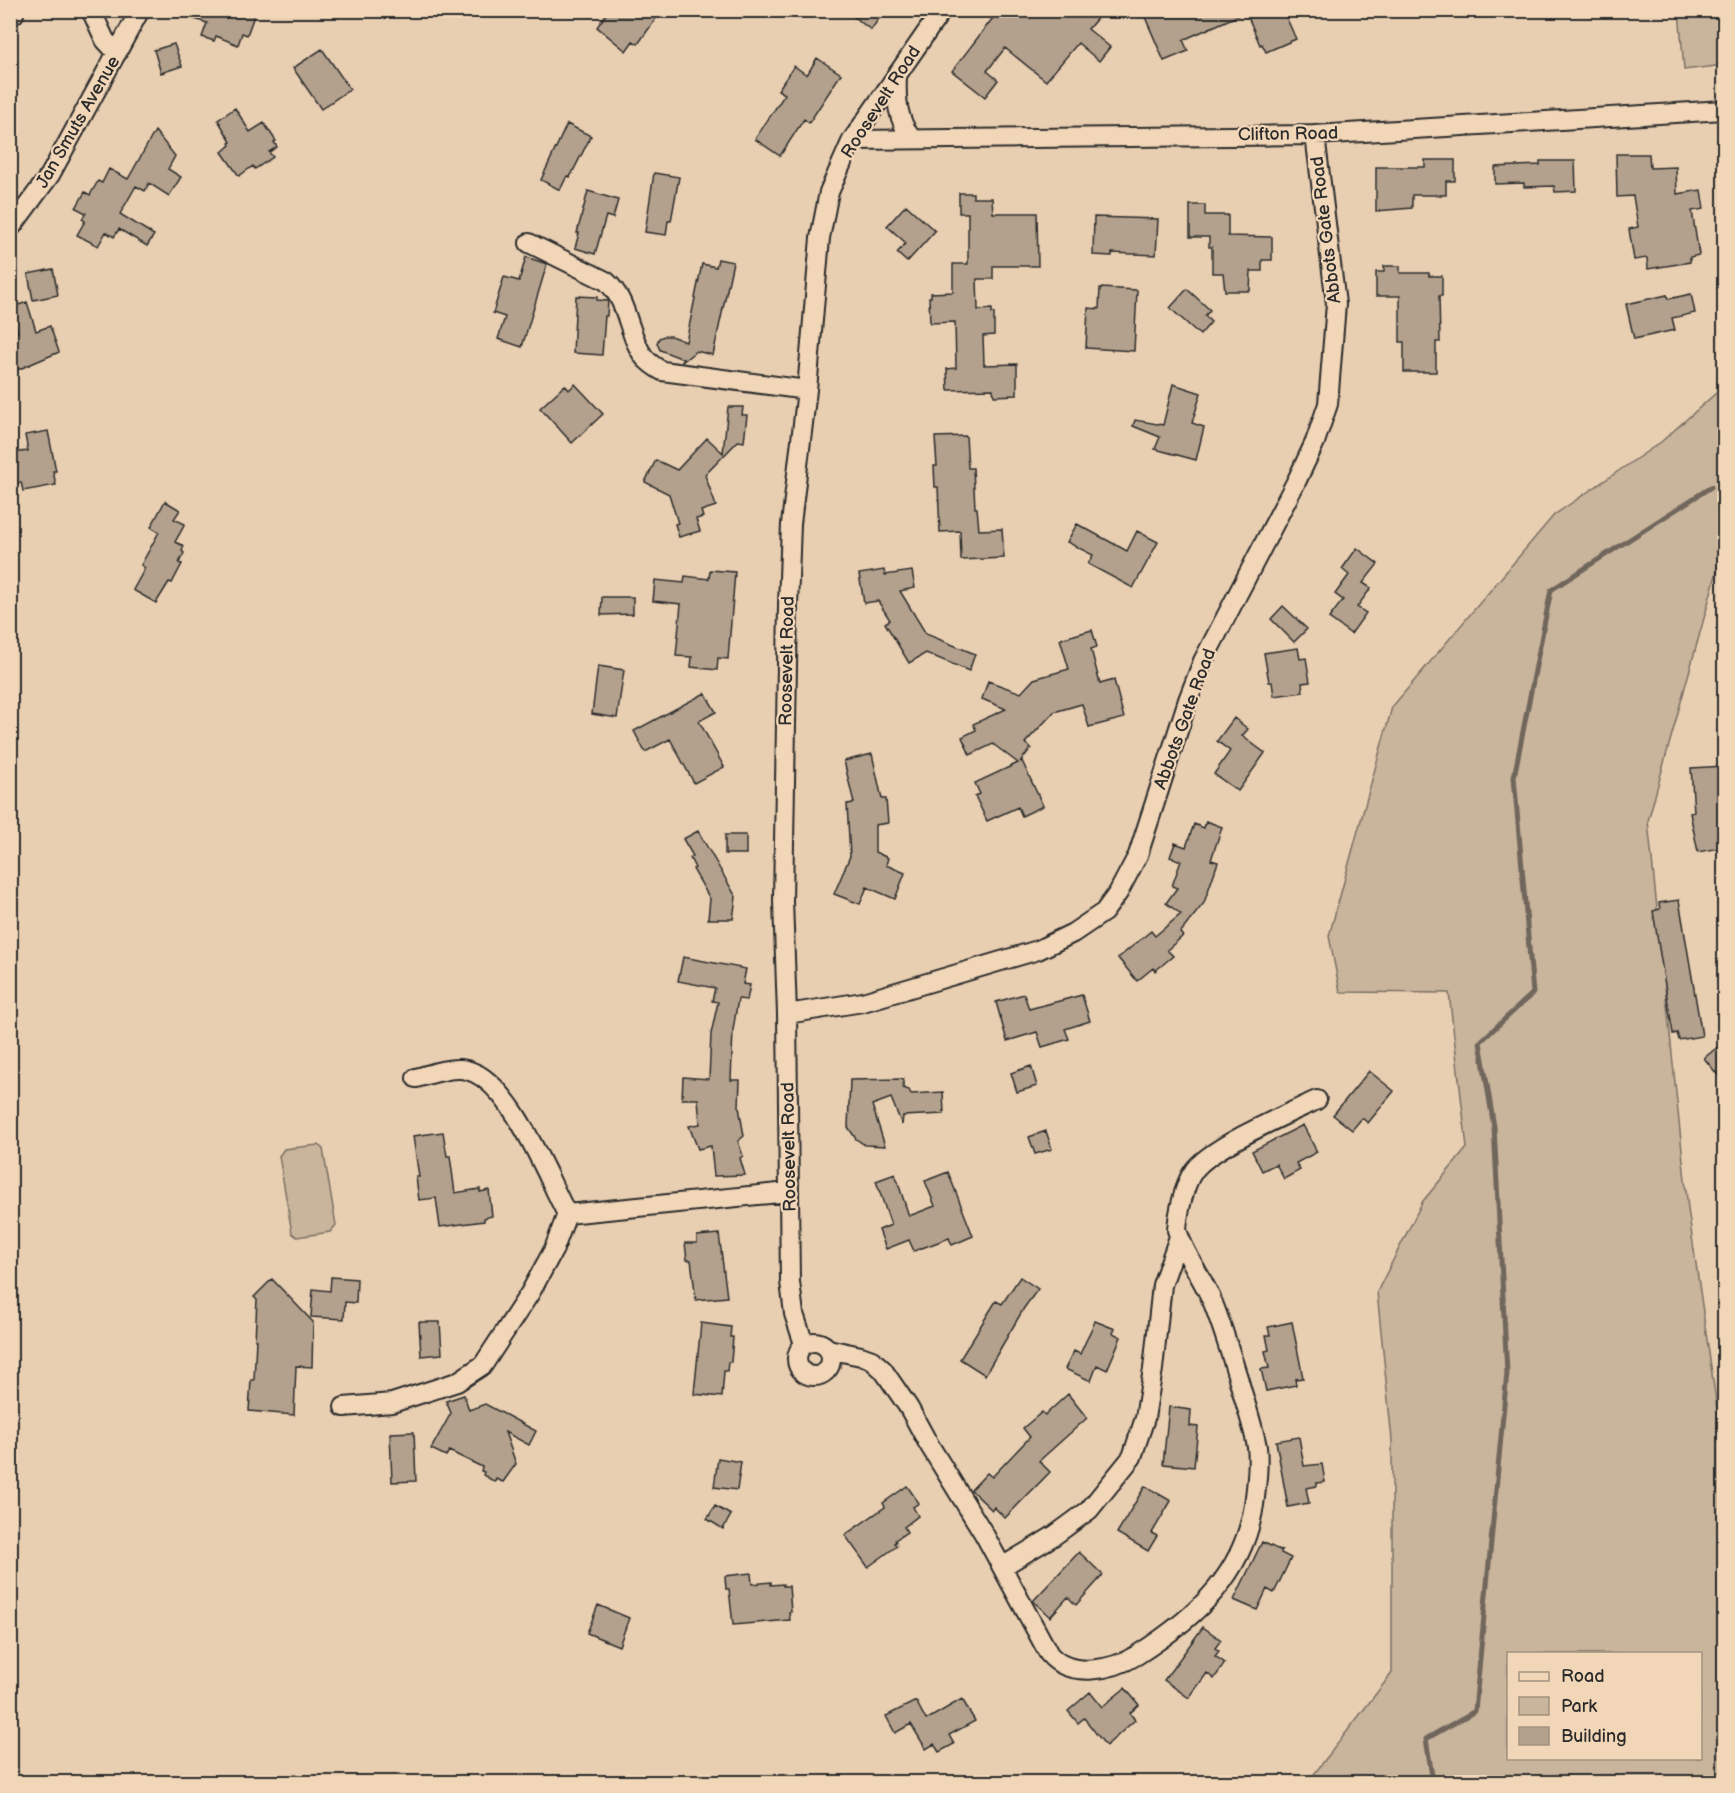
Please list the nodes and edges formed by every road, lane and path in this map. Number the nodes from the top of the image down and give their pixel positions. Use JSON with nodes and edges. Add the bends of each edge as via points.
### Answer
{"nodes":[{"id":1,"x":91,"y":10,"type":"edge"},
{"id":2,"x":140,"y":10,"type":"edge"},
{"id":3,"x":942,"y":10,"type":"edge"},
{"id":4,"x":117,"y":53,"type":"junction"},
{"id":5,"x":897,"y":76,"type":"junction"},
{"id":6,"x":1725,"y":110,"type":"edge"},
{"id":7,"x":1315,"y":135,"type":"junction"},
{"id":8,"x":912,"y":139,"type":"junction"},
{"id":9,"x":852,"y":140,"type":"junction"},
{"id":10,"x":17,"y":207,"type":"edge"},
{"id":11,"x":10,"y":229,"type":"edge"},
{"id":12,"x":530,"y":243,"type":"dead end"},
{"id":13,"x":807,"y":390,"type":"junction"},
{"id":14,"x":787,"y":1014,"type":"junction"},
{"id":15,"x":416,"y":1078,"type":"dead end"},
{"id":16,"x":1317,"y":1100,"type":"dead end"},
{"id":17,"x":789,"y":1192,"type":"junction"},
{"id":18,"x":567,"y":1214,"type":"junction"},
{"id":19,"x":1179,"y":1236,"type":"junction"},
{"id":20,"x":804,"y":1344,"type":"junction"},
{"id":21,"x":828,"y":1349,"type":"junction"},
{"id":22,"x":344,"y":1407,"type":"dead end"},
{"id":23,"x":1002,"y":1567,"type":"junction"}],
"edges":[{"from":1,"to":4,"type":"street","via":[[105,40]]},
{"from":2,"to":4,"type":"street","name":"Jan Smuts Avenue"},
{"from":3,"to":5,"type":"street","name":"Roosevelt Road"},
{"from":4,"to":10,"type":"street","name":"Jan Smuts Avenue","via":[[50,175]]},
{"from":5,"to":8,"type":"street","via":[[900,120]]},
{"from":5,"to":9,"type":"street","name":"Roosevelt Road"},
{"from":6,"to":7,"type":"street","name":"Clifton Road"},
{"from":7,"to":8,"type":"street","name":"Clifton Road"},
{"from":7,"to":14,"type":"street","name":"Abbots Gate Road","via":[[1336,304],[1328,404],[1298,480],[1203,661],[1138,855],[1118,893],[1104,912],[1038,950],[863,1002]]},
{"from":8,"to":9,"type":"street","name":"Clifton Road"},
{"from":9,"to":13,"type":"street","name":"Roosevelt Road","via":[[829,192],[823,221]]},
{"from":10,"to":11,"type":"street","name":"Jan Smuts Avenue"},
{"from":12,"to":13,"type":"street","via":[[614,288],[642,354],[662,371]]},
{"from":13,"to":14,"type":"street","name":"Roosevelt Road","via":[[791,524],[788,606],[783,901]]},
{"from":14,"to":17,"type":"street","name":"Roosevelt Road"},
{"from":15,"to":18,"type":"street","via":[[448,1070],[470,1070],[496,1087],[514,1111]]},
{"from":16,"to":19,"type":"street","via":[[1202,1162],[1190,1179],[1177,1223]]},
{"from":17,"to":18,"type":"street"},
{"from":17,"to":20,"type":"street","name":"Roosevelt Road","via":[[790,1282],[794,1314]]},
{"from":18,"to":22,"type":"street","via":[[554,1249],[530,1293],[483,1365],[457,1382],[392,1403]]},
{"from":19,"to":23,"type":"street","via":[[1162,1286],[1145,1418],[1132,1457],[1089,1510]]},
{"from":19,"to":23,"type":"street","via":[[1213,1303],[1257,1449],[1254,1507],[1237,1560],[1196,1612],[1158,1641],[1126,1662],[1087,1669],[1064,1666],[1049,1654]]},
{"from":20,"to":21,"type":"street","via":[[817,1342]]},
{"from":20,"to":21,"type":"street","via":[[796,1363],[810,1376],[824,1374],[828,1369]]},
{"from":21,"to":23,"type":"street","via":[[872,1360],[883,1370]]}]}
